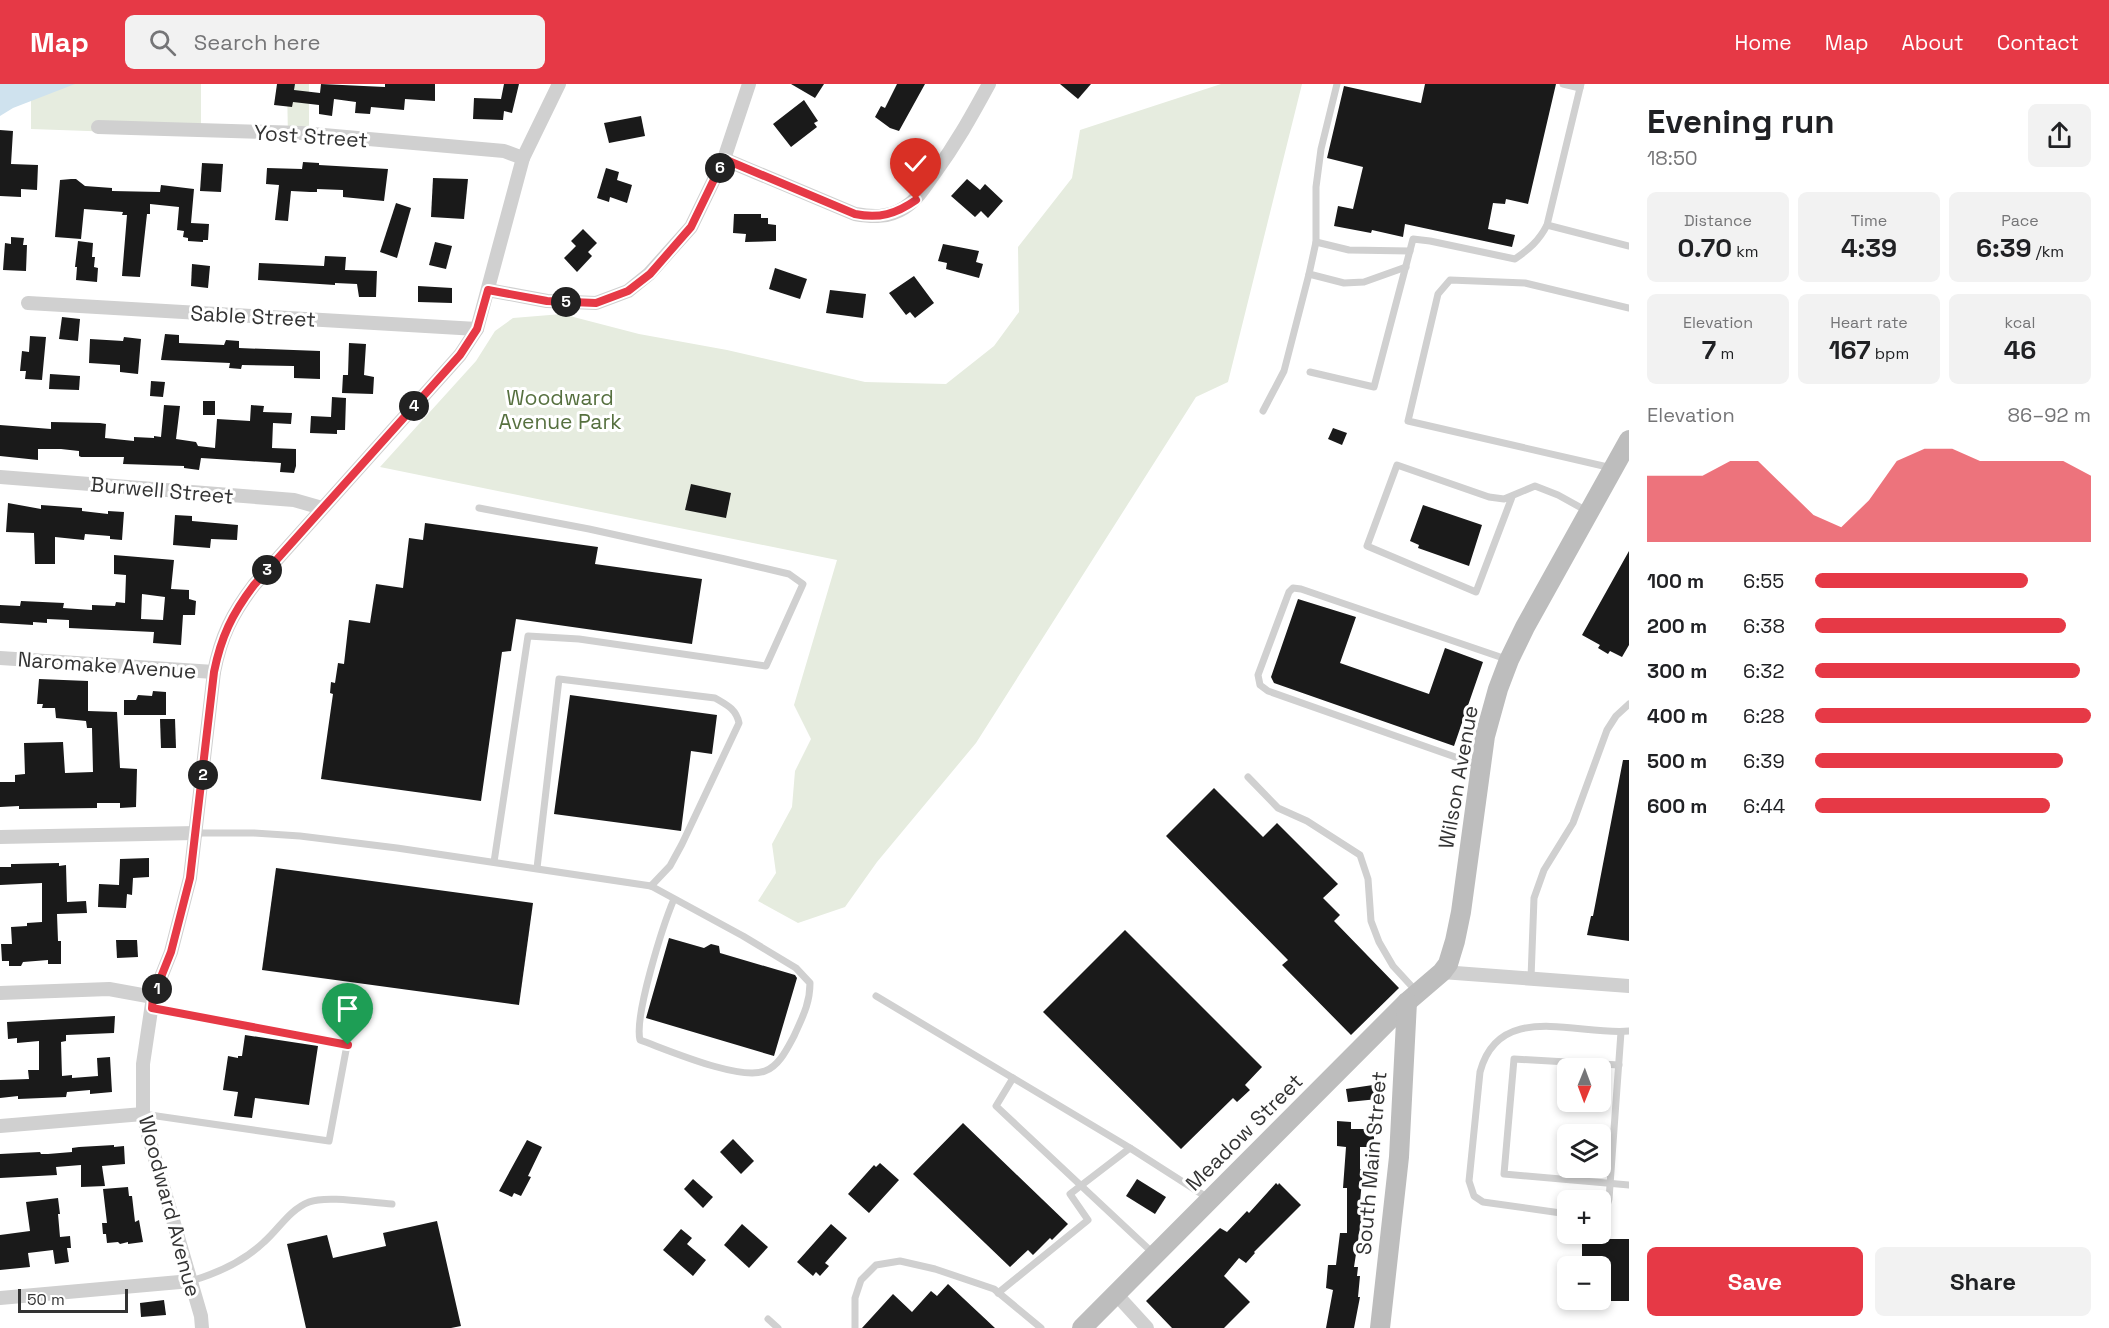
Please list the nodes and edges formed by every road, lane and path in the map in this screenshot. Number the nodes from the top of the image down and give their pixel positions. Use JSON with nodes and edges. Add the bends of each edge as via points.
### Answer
{"nodes":[{"id":1,"x":559,"y":84,"type":"edge"},
{"id":2,"x":749,"y":84,"type":"edge"},
{"id":3,"x":989,"y":84,"type":"edge"},
{"id":4,"x":1337,"y":84,"type":"edge"},
{"id":5,"x":1563,"y":84,"type":"edge"},
{"id":6,"x":1580,"y":86,"type":"edge"},
{"id":7,"x":98,"y":126,"type":"dead end"},
{"id":8,"x":523,"y":158,"type":"junction"},
{"id":9,"x":724,"y":159,"type":"junction"},
{"id":10,"x":1547,"y":225,"type":"junction"},
{"id":11,"x":1316,"y":242,"type":"junction"},
{"id":12,"x":1629,"y":246,"type":"edge"},
{"id":13,"x":1410,"y":251,"type":"junction"},
{"id":14,"x":1406,"y":267,"type":"junction"},
{"id":15,"x":1309,"y":274,"type":"junction"},
{"id":16,"x":488,"y":290,"type":"junction"},
{"id":17,"x":28,"y":303,"type":"dead end"},
{"id":18,"x":1629,"y":308,"type":"edge"},
{"id":19,"x":477,"y":329,"type":"junction"},
{"id":20,"x":1310,"y":372,"type":"dead end"},
{"id":21,"x":1263,"y":411,"type":"dead end"},
{"id":22,"x":1629,"y":440,"type":"edge"},
{"id":23,"x":1614,"y":468,"type":"junction"},
{"id":24,"x":0,"y":477,"type":"edge"},
{"id":25,"x":1512,"y":497,"type":"junction"},
{"id":26,"x":322,"y":508,"type":"junction"},
{"id":27,"x":479,"y":508,"type":"dead end"},
{"id":28,"x":1589,"y":512,"type":"junction"},
{"id":29,"x":0,"y":658,"type":"edge"},
{"id":30,"x":1509,"y":660,"type":"junction"},
{"id":31,"x":214,"y":672,"type":"junction"},
{"id":32,"x":1629,"y":704,"type":"edge"},
{"id":33,"x":1481,"y":766,"type":"junction"},
{"id":34,"x":1248,"y":777,"type":"dead end"},
{"id":35,"x":196,"y":833,"type":"junction"},
{"id":36,"x":0,"y":837,"type":"edge"},
{"id":37,"x":495,"y":862,"type":"junction"},
{"id":38,"x":537,"y":868,"type":"junction"},
{"id":39,"x":651,"y":886,"type":"junction"},
{"id":40,"x":674,"y":899,"type":"junction"},
{"id":41,"x":1442,"y":972,"type":"junction"},
{"id":42,"x":1531,"y":978,"type":"junction"},
{"id":43,"x":1629,"y":986,"type":"edge"},
{"id":44,"x":0,"y":993,"type":"edge"},
{"id":45,"x":876,"y":996,"type":"dead end"},
{"id":46,"x":1412,"y":997,"type":"junction"},
{"id":47,"x":152,"y":1003,"type":"junction"},
{"id":48,"x":1625,"y":1032,"type":"edge"},
{"id":49,"x":1619,"y":1065,"type":"junction"},
{"id":50,"x":1013,"y":1078,"type":"junction"},
{"id":51,"x":143,"y":1114,"type":"junction"},
{"id":52,"x":0,"y":1126,"type":"edge"},
{"id":53,"x":1130,"y":1148,"type":"junction"},
{"id":54,"x":1610,"y":1184,"type":"junction"},
{"id":55,"x":1081,"y":1185,"type":"junction"},
{"id":56,"x":1629,"y":1185,"type":"edge"},
{"id":57,"x":1610,"y":1190,"type":"edge"},
{"id":58,"x":1211,"y":1199,"type":"junction"},
{"id":59,"x":392,"y":1204,"type":"dead end"},
{"id":60,"x":1557,"y":1212,"type":"edge"},
{"id":61,"x":1155,"y":1255,"type":"junction"},
{"id":62,"x":191,"y":1281,"type":"junction"},
{"id":63,"x":998,"y":1293,"type":"junction"},
{"id":64,"x":1116,"y":1294,"type":"junction"},
{"id":65,"x":0,"y":1298,"type":"edge"},
{"id":66,"x":768,"y":1319,"type":"dead end"},
{"id":67,"x":202,"y":1328,"type":"edge"},
{"id":68,"x":778,"y":1328,"type":"edge"},
{"id":69,"x":855,"y":1328,"type":"edge"},
{"id":70,"x":1041,"y":1328,"type":"edge"},
{"id":71,"x":1082,"y":1328,"type":"edge"},
{"id":72,"x":1146,"y":1328,"type":"edge"},
{"id":73,"x":1380,"y":1328,"type":"edge"}],
"edges":[{"from":1,"to":8,"type":"street","name":"Woodward Avenue"},
{"from":2,"to":9,"type":"street"},
{"from":3,"to":9,"type":"street","via":[[959,140],[916,200],[902,210],[882,216],[855,214]]},
{"from":4,"to":11,"type":"lane","via":[[1321,149]]},
{"from":5,"to":6,"type":"lane"},
{"from":6,"to":10,"type":"lane"},
{"from":7,"to":8,"type":"street","name":"Yost Street","via":[[301,134],[504,152]]},
{"from":8,"to":16,"type":"street","name":"Woodward Avenue"},
{"from":9,"to":16,"type":"street","via":[[691,227],[650,274],[628,291],[596,303],[547,301]]},
{"from":10,"to":12,"type":"lane"},
{"from":10,"to":13,"type":"lane","via":[[1531,248],[1515,259],[1413,239]]},
{"from":11,"to":13,"type":"lane","via":[[1349,250]]},
{"from":11,"to":15,"type":"lane"},
{"from":13,"to":14,"type":"lane"},
{"from":14,"to":15,"type":"lane","via":[[1364,282],[1344,283]]},
{"from":14,"to":20,"type":"lane","via":[[1374,387]]},
{"from":15,"to":21,"type":"lane","via":[[1284,371]]},
{"from":16,"to":19,"type":"street","name":"Woodward Avenue"},
{"from":17,"to":19,"type":"street","name":"Sable Street"},
{"from":18,"to":23,"type":"lane","via":[[1525,283],[1450,280],[1438,294],[1408,421]]},
{"from":19,"to":26,"type":"street","name":"Woodward Avenue","via":[[460,355]]},
{"from":22,"to":23,"type":"main road","name":"Wilson Avenue"},
{"from":23,"to":28,"type":"main road","name":"Wilson Avenue"},
{"from":24,"to":26,"type":"street","name":"Burwell Street","via":[[294,500]]},
{"from":25,"to":25,"type":"lane","via":[[1489,497],[1397,465],[1367,546],[1476,592]]},
{"from":25,"to":28,"type":"lane","via":[[1535,486]]},
{"from":26,"to":31,"type":"street","name":"Woodward Avenue","via":[[236,610],[219,647]]},
{"from":27,"to":37,"type":"lane","via":[[789,574],[803,584],[766,666],[579,639],[528,636]]},
{"from":28,"to":30,"type":"main road","name":"Wilson Avenue"},
{"from":29,"to":31,"type":"street","name":"Naromake Avenue"},
{"from":30,"to":33,"type":"main road","name":"Wilson Avenue","via":[[1490,717]]},
{"from":30,"to":33,"type":"lane","via":[[1293,588],[1258,675],[1260,685],[1268,691]]},
{"from":31,"to":35,"type":"street","name":"Woodward Avenue"},
{"from":32,"to":42,"type":"lane","via":[[1607,730],[1573,823],[1544,870],[1534,898]]},
{"from":33,"to":41,"type":"main road","name":"Wilson Avenue","via":[[1461,912],[1451,955]]},
{"from":34,"to":46,"type":"lane","via":[[1278,808],[1307,821],[1360,855],[1368,879],[1371,921]]},
{"from":35,"to":36,"type":"street"},
{"from":35,"to":37,"type":"lane","via":[[300,836]]},
{"from":35,"to":47,"type":"street","name":"Woodward Avenue","via":[[190,878],[171,952]]},
{"from":37,"to":38,"type":"lane"},
{"from":38,"to":39,"type":"lane"},
{"from":38,"to":39,"type":"lane","via":[[559,679],[715,698],[731,707],[739,723],[682,844],[670,866]]},
{"from":39,"to":40,"type":"lane"},
{"from":40,"to":40,"type":"lane","via":[[806,976],[810,984],[808,1006],[785,1053],[764,1072],[739,1073],[640,1040],[639,1024],[660,933]]},
{"from":41,"to":42,"type":"street"},
{"from":41,"to":46,"type":"main road","name":"Meadow Street"},
{"from":42,"to":43,"type":"street"},
{"from":44,"to":47,"type":"street","via":[[110,989]]},
{"from":45,"to":50,"type":"lane"},
{"from":46,"to":58,"type":"main road","name":"Meadow Street"},
{"from":46,"to":73,"type":"main road","name":"South Main Street"},
{"from":47,"to":51,"type":"street","name":"Woodward Avenue","via":[[143,1064]]},
{"from":47,"to":51,"type":"lane","via":[[348,1045],[329,1141]]},
{"from":48,"to":49,"type":"lane"},
{"from":48,"to":60,"type":"lane","via":[[1541,1025],[1504,1037],[1483,1059],[1469,1181],[1474,1196],[1483,1202]]},
{"from":49,"to":54,"type":"lane"},
{"from":49,"to":54,"type":"lane","via":[[1514,1059],[1504,1174]]},
{"from":50,"to":53,"type":"lane"},
{"from":50,"to":55,"type":"lane","via":[[996,1106]]},
{"from":51,"to":52,"type":"street"},
{"from":51,"to":62,"type":"street","name":"Woodward Avenue"},
{"from":53,"to":55,"type":"lane"},
{"from":53,"to":58,"type":"lane"},
{"from":54,"to":56,"type":"lane"},
{"from":54,"to":57,"type":"lane"},
{"from":55,"to":61,"type":"lane"},
{"from":55,"to":63,"type":"lane","via":[[1070,1194],[1088,1220]]},
{"from":58,"to":61,"type":"main road","name":"Meadow Street"},
{"from":59,"to":62,"type":"lane","via":[[333,1199],[309,1202],[291,1213],[244,1258],[219,1273]]},
{"from":61,"to":64,"type":"main road","name":"Meadow Street"},
{"from":62,"to":65,"type":"street"},
{"from":62,"to":67,"type":"street","name":"Woodward Avenue"},
{"from":63,"to":69,"type":"lane","via":[[935,1269],[900,1261],[876,1265],[861,1280],[855,1298]]},
{"from":63,"to":70,"type":"lane"},
{"from":64,"to":71,"type":"main road","name":"Meadow Street"},
{"from":64,"to":72,"type":"street"},
{"from":66,"to":68,"type":"lane"}]}
